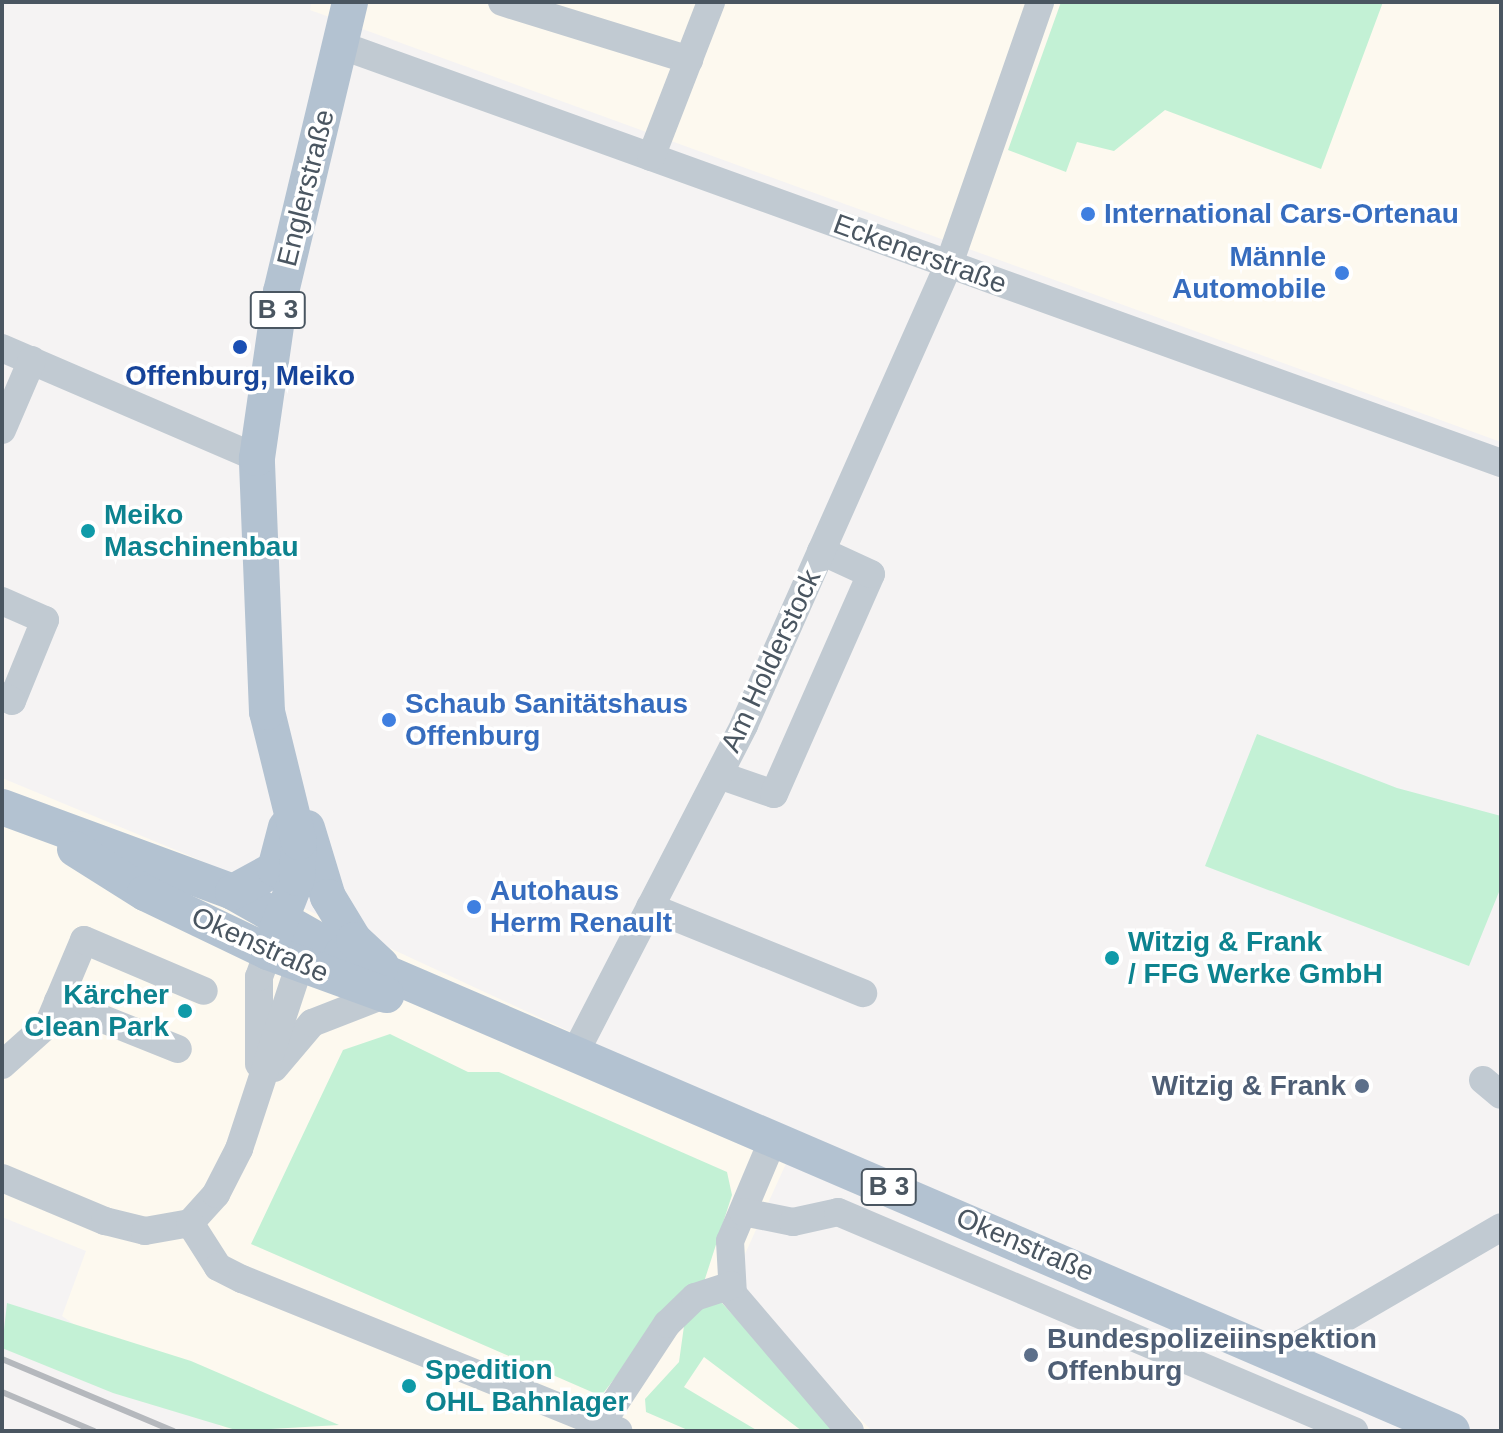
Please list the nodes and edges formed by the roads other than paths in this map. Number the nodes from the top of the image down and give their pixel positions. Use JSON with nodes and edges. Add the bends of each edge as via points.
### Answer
{"nodes":[{"id":1,"x":350,"y":2,"type":"edge"},
{"id":2,"x":502,"y":2,"type":"edge"},
{"id":3,"x":711,"y":2,"type":"edge"},
{"id":4,"x":1040,"y":2,"type":"edge"},
{"id":5,"x":340,"y":45,"type":"junction"},
{"id":6,"x":689,"y":60,"type":"junction"},
{"id":7,"x":651,"y":157,"type":"junction"},
{"id":8,"x":949,"y":264,"type":"junction"},
{"id":9,"x":2,"y":348,"type":"edge"},
{"id":10,"x":32,"y":360,"type":"junction"},
{"id":11,"x":2,"y":430,"type":"edge"},
{"id":12,"x":257,"y":458,"type":"junction"},
{"id":13,"x":1500,"y":459,"type":"edge"},
{"id":14,"x":821,"y":551,"type":"junction"},
{"id":15,"x":2,"y":601,"type":"edge"},
{"id":16,"x":2,"y":696,"type":"edge"},
{"id":17,"x":719,"y":775,"type":"junction"},
{"id":18,"x":292,"y":802,"type":"junction"},
{"id":19,"x":9,"y":810,"type":"edge"},
{"id":20,"x":233,"y":892,"type":"junction"},
{"id":21,"x":328,"y":897,"type":"junction"},
{"id":22,"x":650,"y":907,"type":"junction"},
{"id":23,"x":282,"y":918,"type":"junction"},
{"id":24,"x":293,"y":952,"type":"junction"},
{"id":25,"x":389,"y":985,"type":"junction"},
{"id":26,"x":204,"y":991,"type":"dead end"},
{"id":27,"x":863,"y":993,"type":"dead end"},
{"id":28,"x":58,"y":1001,"type":"junction"},
{"id":29,"x":178,"y":1049,"type":"dead end"},
{"id":30,"x":576,"y":1051,"type":"junction"},
{"id":31,"x":2,"y":1065,"type":"edge"},
{"id":32,"x":260,"y":1089,"type":"junction"},
{"id":33,"x":774,"y":1137,"type":"junction"},
{"id":34,"x":2,"y":1178,"type":"edge"},
{"id":35,"x":743,"y":1212,"type":"junction"},
{"id":36,"x":190,"y":1223,"type":"junction"},
{"id":37,"x":1501,"y":1227,"type":"edge"},
{"id":38,"x":731,"y":1285,"type":"junction"},
{"id":39,"x":1293,"y":1361,"type":"junction"},
{"id":40,"x":610,"y":1428,"type":"edge"},
{"id":41,"x":850,"y":1431,"type":"edge"},
{"id":42,"x":1354,"y":1431,"type":"edge"},
{"id":43,"x":1452,"y":1431,"type":"edge"}],
"edges":[{"from":1,"to":5,"type":"main road","name":"Englerstraße","number":"B 3"},
{"from":2,"to":6,"type":"street"},
{"from":3,"to":6,"type":"street"},
{"from":4,"to":8,"type":"street","name":"Am Holderstock"},
{"from":5,"to":7,"type":"street","name":"Eckenerstraße"},
{"from":5,"to":12,"type":"main road","name":"Englerstraße","number":"B 3","via":[[281,292]]},
{"from":6,"to":7,"type":"street"},
{"from":7,"to":8,"type":"street","name":"Eckenerstraße"},
{"from":8,"to":13,"type":"street","name":"Eckenerstraße"},
{"from":8,"to":14,"type":"street","name":"Am Holderstock"},
{"from":9,"to":10,"type":"street"},
{"from":10,"to":11,"type":"street"},
{"from":10,"to":12,"type":"street"},
{"from":12,"to":18,"type":"main road","name":"Englerstraße","number":"B 3","via":[[267,712]]},
{"from":14,"to":17,"type":"street","name":"Am Holderstock"},
{"from":14,"to":17,"type":"street","via":[[871,574],[774,794]]},
{"from":15,"to":16,"type":"street","via":[[45,620],[12,701]]},
{"from":17,"to":22,"type":"street","name":"Am Holderstock"},
{"from":18,"to":20,"type":"main road","name":"Englerstraße","number":"B 3","via":[[275,869]]},
{"from":18,"to":21,"type":"main road","name":"Englerstraße","number":"B 3","via":[[315,841]]},
{"from":18,"to":23,"type":"main road","name":"Englerstraße","number":"B 3","via":[[297,878]]},
{"from":19,"to":20,"type":"main road","name":"Okenstraße"},
{"from":19,"to":24,"type":"main road","name":"Okenstraße","via":[[145,893]]},
{"from":20,"to":23,"type":"main road","name":"Okenstraße"},
{"from":21,"to":24,"type":"main road"},
{"from":21,"to":25,"type":"main road","name":"Englerstraße","number":"B 3"},
{"from":22,"to":27,"type":"street"},
{"from":22,"to":30,"type":"street","name":"Am Holderstock"},
{"from":23,"to":24,"type":"main road","name":"Englerstraße","number":"B 3"},
{"from":24,"to":25,"type":"main road","name":"Okenstraße","number":"B 3"},
{"from":24,"to":32,"type":"street","via":[[259,977]]},
{"from":25,"to":30,"type":"main road","name":"Okenstraße","number":"B 3"},
{"from":25,"to":32,"type":"street","via":[[312,1023]]},
{"from":26,"to":28,"type":"street","via":[[84,940]]},
{"from":28,"to":29,"type":"street"},
{"from":28,"to":31,"type":"street","via":[[49,1023]]},
{"from":30,"to":33,"type":"main road","name":"Okenstraße","number":"B 3"},
{"from":32,"to":36,"type":"street","via":[[216,1194]]},
{"from":33,"to":35,"type":"street"},
{"from":33,"to":39,"type":"main road","name":"Okenstraße","number":"B 3"},
{"from":34,"to":36,"type":"street","via":[[105,1221],[145,1231]]},
{"from":35,"to":38,"type":"street","via":[[730,1241]]},
{"from":35,"to":42,"type":"street","via":[[793,1222],[838,1212]]},
{"from":36,"to":40,"type":"street","via":[[218,1267],[242,1279]]},
{"from":37,"to":39,"type":"street","via":[[1302,1343]]},
{"from":38,"to":40,"type":"street","via":[[695,1297],[667,1324]]},
{"from":38,"to":41,"type":"street","via":[[748,1318]]},
{"from":39,"to":43,"type":"main road","number":"B 3"}]}
